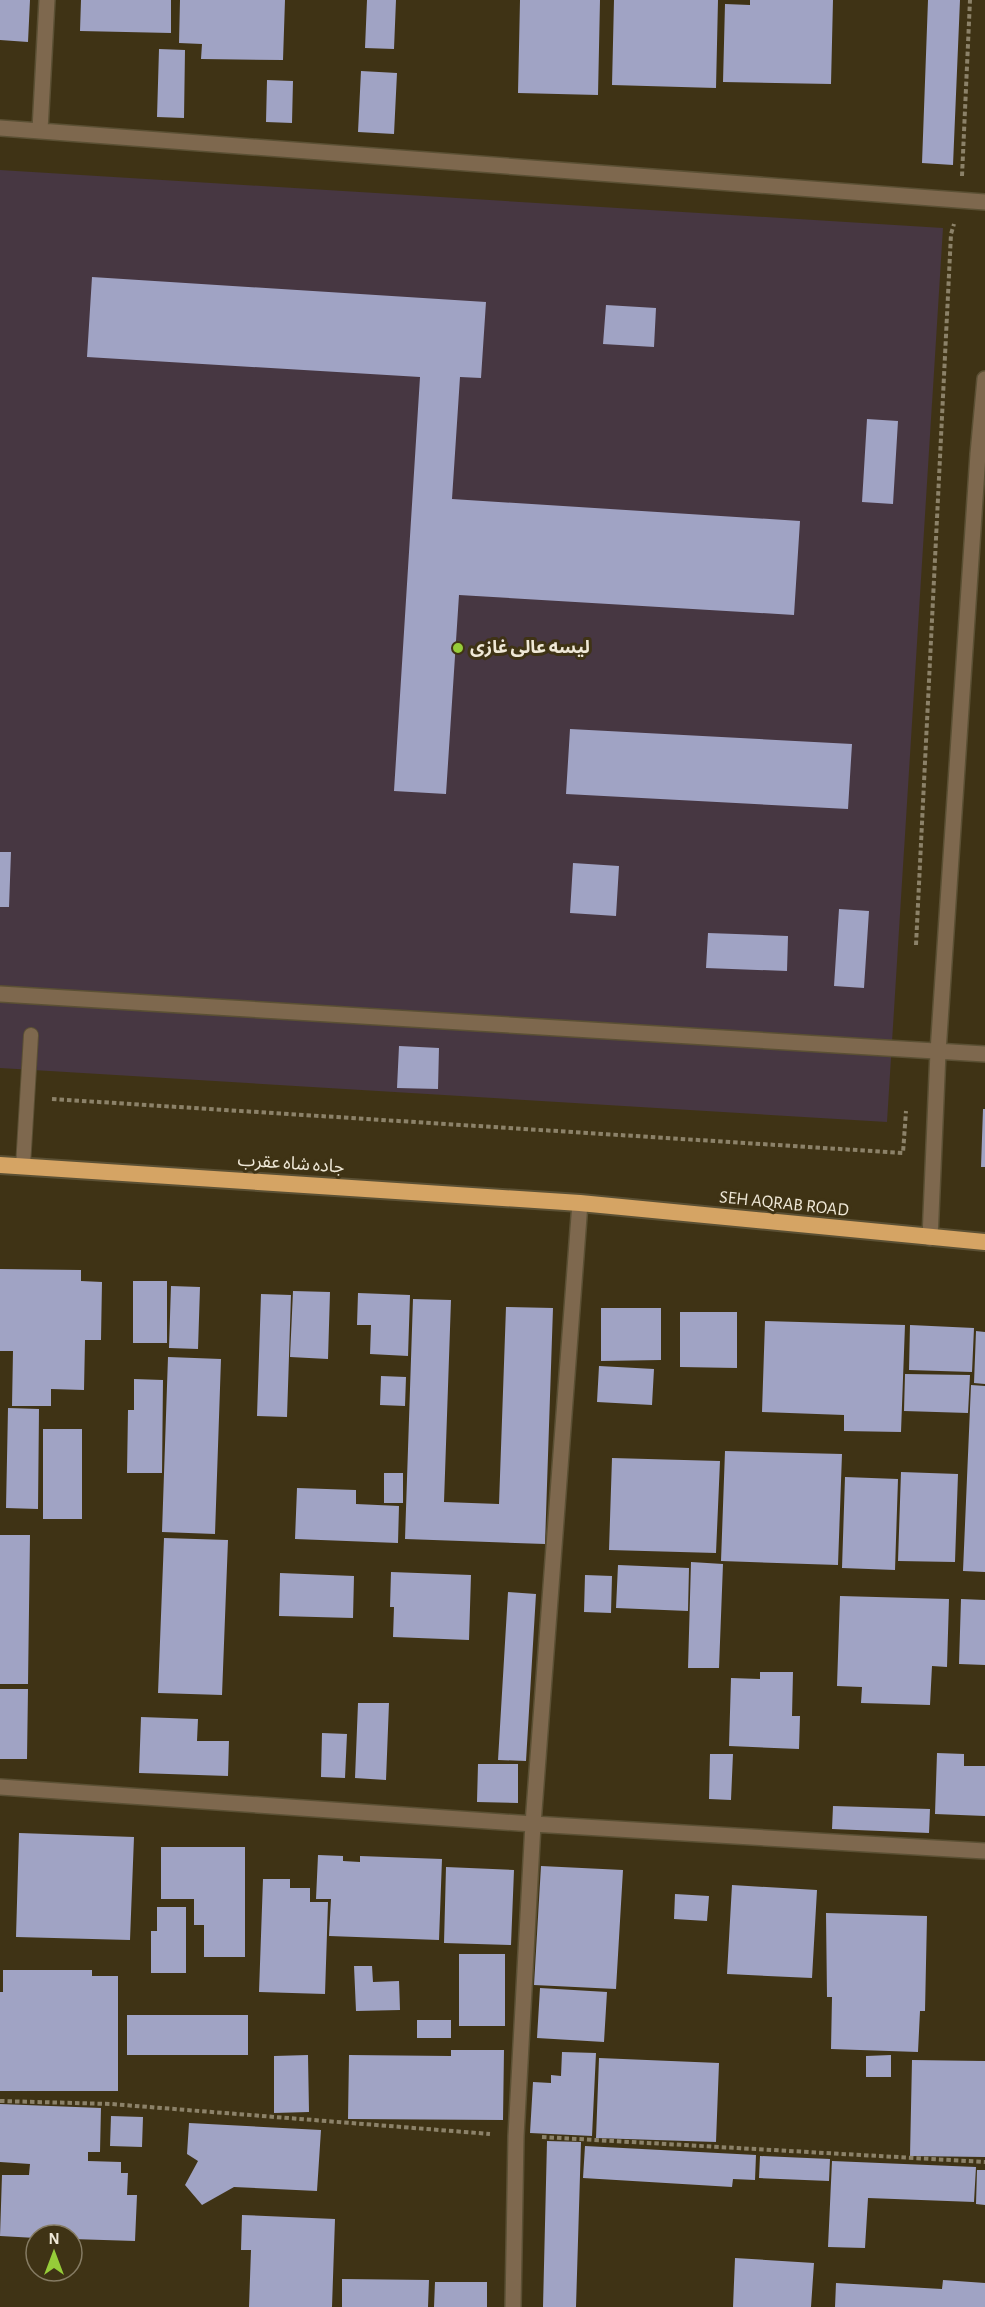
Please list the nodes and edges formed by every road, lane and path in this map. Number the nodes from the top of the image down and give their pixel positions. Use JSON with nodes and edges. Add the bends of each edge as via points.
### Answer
{"nodes":[{"id":1,"x":47,"y":0,"type":"edge"},
{"id":2,"x":970,"y":0,"type":"edge"},
{"id":3,"x":0,"y":128,"type":"edge"},
{"id":4,"x":40,"y":130,"type":"junction"},
{"id":5,"x":961,"y":199,"type":"junction"},
{"id":6,"x":985,"y":202,"type":"edge"},
{"id":7,"x":985,"y":379,"type":"edge"},
{"id":8,"x":981,"y":455,"type":"edge"},
{"id":9,"x":915,"y":956,"type":"dead end"},
{"id":10,"x":0,"y":994,"type":"edge"},
{"id":11,"x":32,"y":1035,"type":"dead end"},
{"id":12,"x":938,"y":1052,"type":"junction"},
{"id":13,"x":985,"y":1054,"type":"edge"},
{"id":14,"x":26,"y":1097,"type":"junction"},
{"id":15,"x":906,"y":1107,"type":"dead end"},
{"id":16,"x":0,"y":1165,"type":"edge"},
{"id":17,"x":23,"y":1166,"type":"junction"},
{"id":18,"x":580,"y":1203,"type":"junction"},
{"id":19,"x":930,"y":1238,"type":"junction"},
{"id":20,"x":985,"y":1242,"type":"edge"},
{"id":21,"x":0,"y":1787,"type":"edge"},
{"id":22,"x":533,"y":1824,"type":"junction"},
{"id":23,"x":985,"y":1851,"type":"edge"},
{"id":24,"x":513,"y":2307,"type":"edge"}],
"edges":[{"from":1,"to":4,"type":"street"},
{"from":2,"to":5,"type":"path"},
{"from":3,"to":4,"type":"street"},
{"from":4,"to":5,"type":"street"},
{"from":5,"to":6,"type":"street"},
{"from":5,"to":9,"type":"path","via":[[951,234]]},
{"from":7,"to":8,"type":"street"},
{"from":8,"to":12,"type":"street"},
{"from":10,"to":12,"type":"street"},
{"from":11,"to":14,"type":"lane"},
{"from":12,"to":13,"type":"street"},
{"from":12,"to":19,"type":"street"},
{"from":14,"to":15,"type":"path","via":[[903,1153]]},
{"from":14,"to":17,"type":"lane"},
{"from":16,"to":17,"type":"highway","name":"جاده شاه عقرب"},
{"from":17,"to":18,"type":"highway","name":"جاده شاه عقرب"},
{"from":18,"to":19,"type":"highway","name":"SEH AQRAB ROAD"},
{"from":18,"to":22,"type":"street"},
{"from":19,"to":20,"type":"highway","name":"SEH AQRAB ROAD"},
{"from":21,"to":22,"type":"street"},
{"from":22,"to":23,"type":"street"},
{"from":22,"to":24,"type":"street","via":[[516,2136]]}]}
